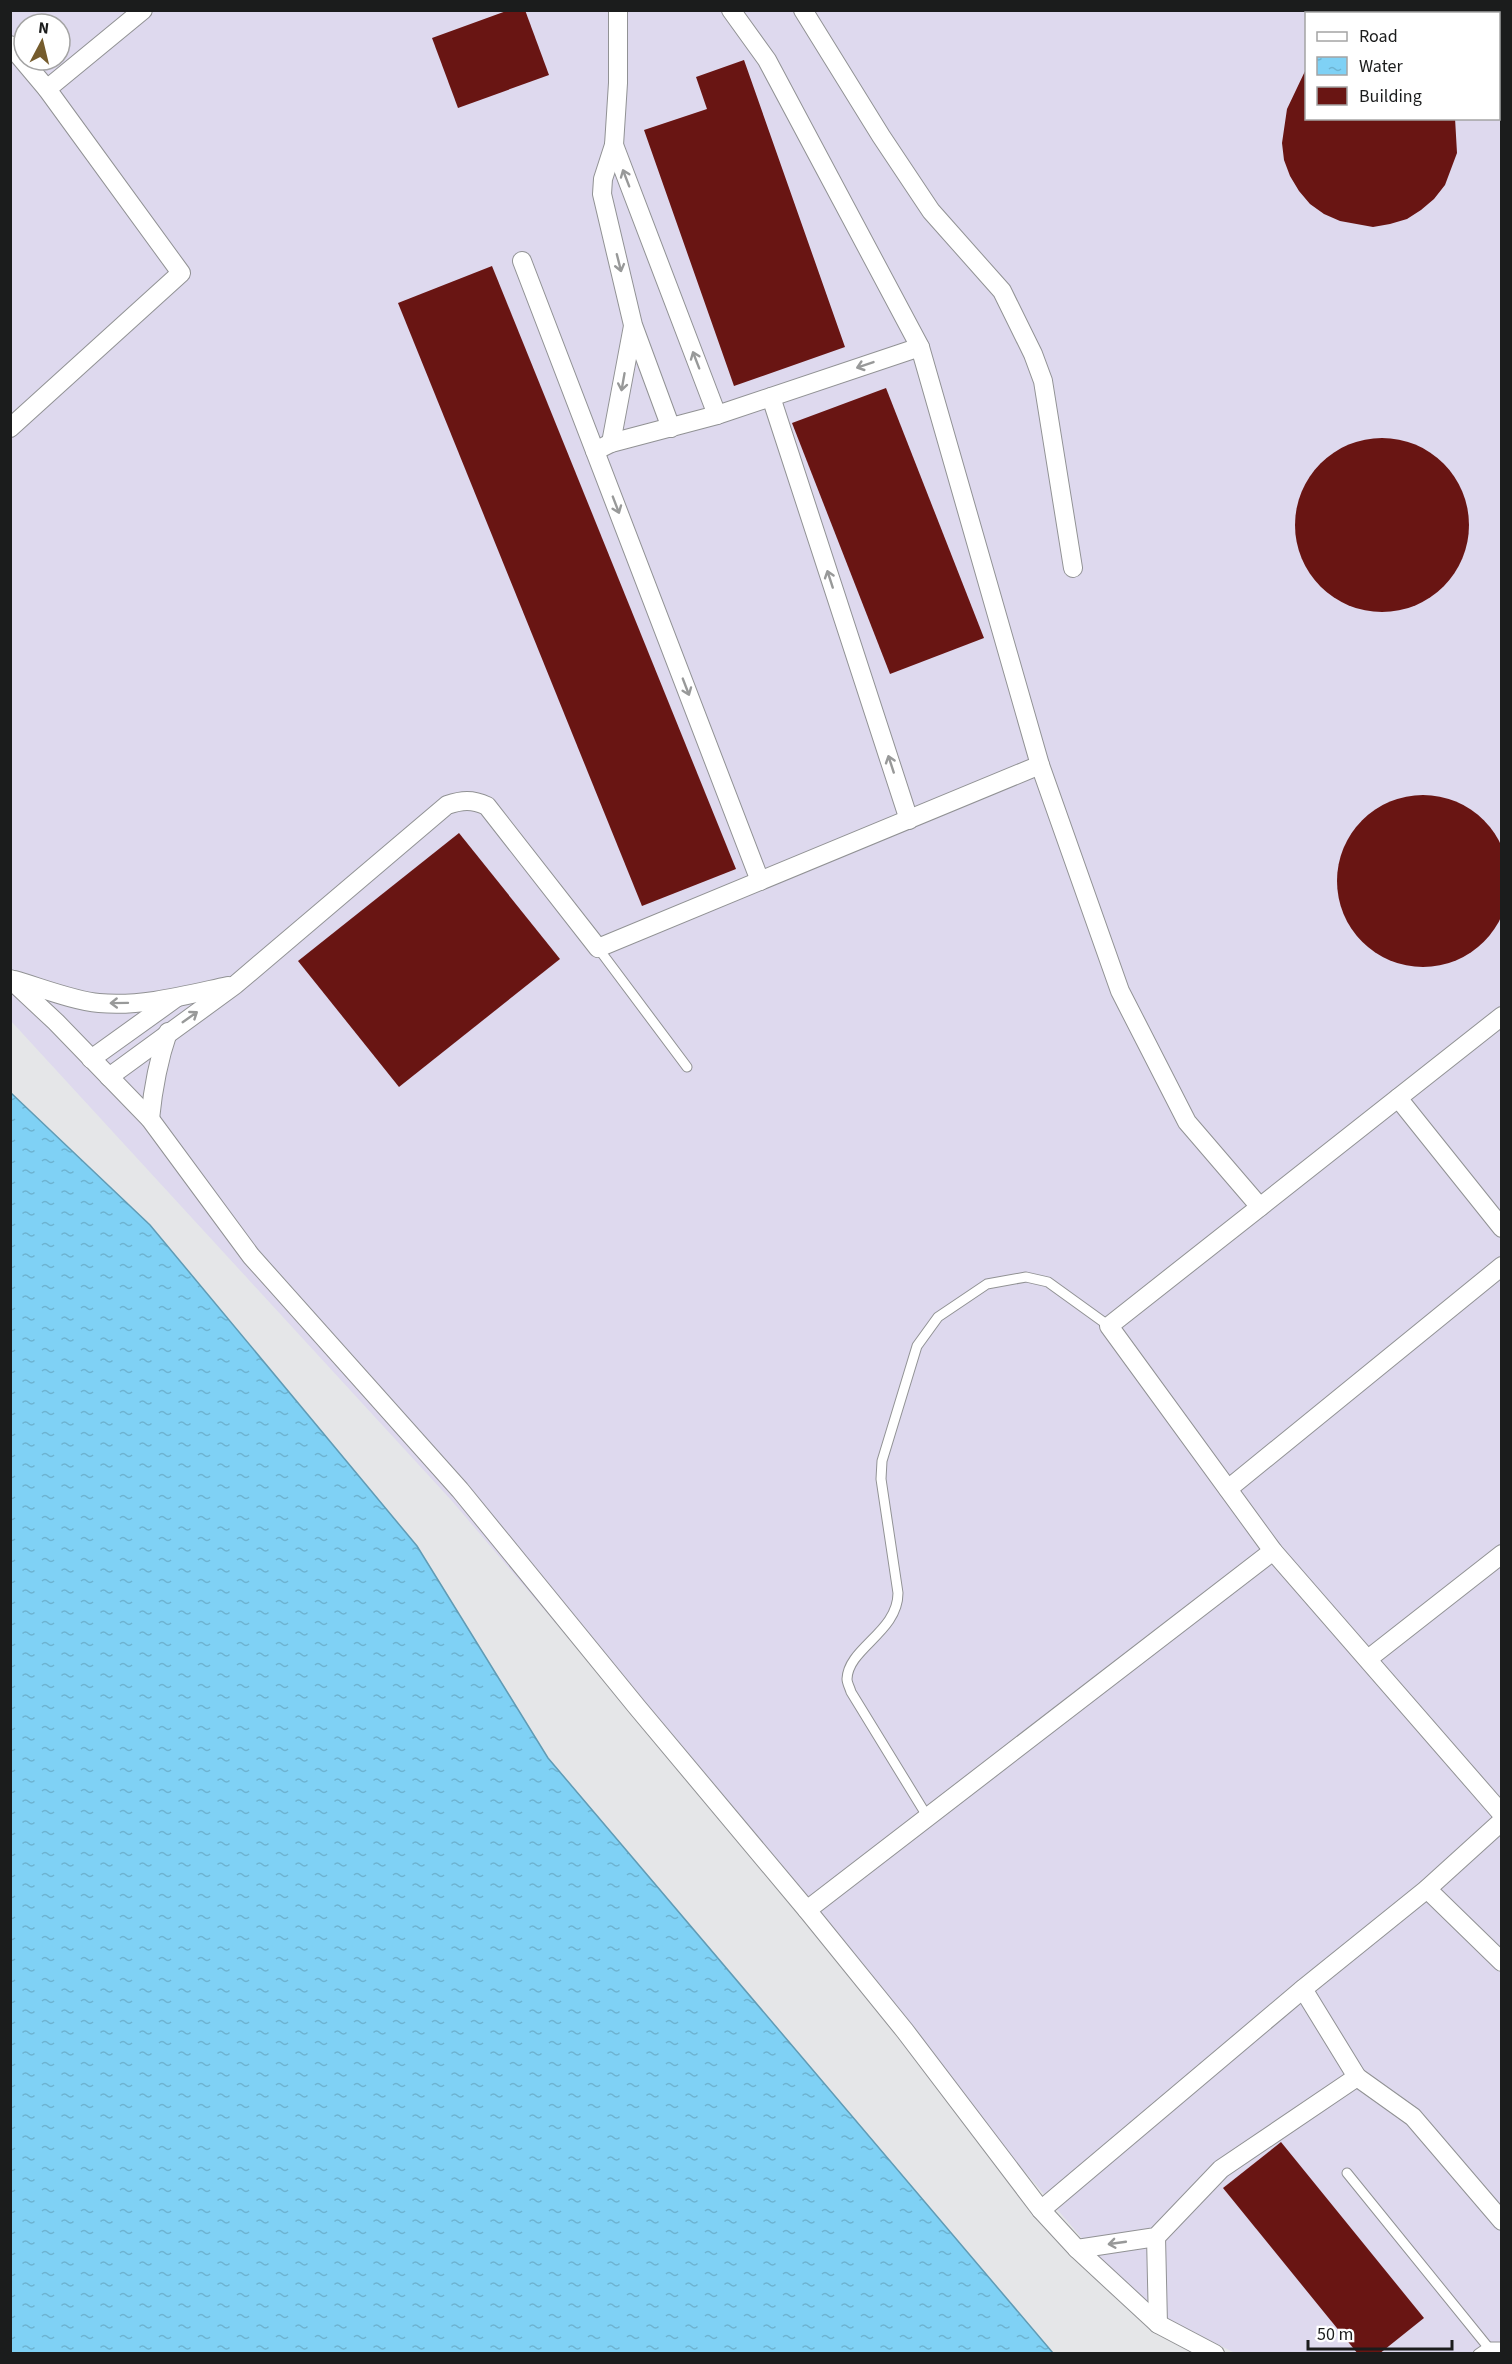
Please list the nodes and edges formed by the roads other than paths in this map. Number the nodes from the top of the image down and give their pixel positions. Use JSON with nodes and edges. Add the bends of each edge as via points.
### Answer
{"nodes":[{"id":1,"x":143,"y":10,"type":"edge"},
{"id":2,"x":731,"y":10,"type":"edge"},
{"id":3,"x":803,"y":10,"type":"edge"},
{"id":4,"x":618,"y":12,"type":"edge"},
{"id":5,"x":10,"y":45,"type":"edge"},
{"id":6,"x":47,"y":89,"type":"junction"},
{"id":7,"x":614,"y":145,"type":"junction"},
{"id":8,"x":522,"y":261,"type":"dead end"},
{"id":9,"x":633,"y":325,"type":"junction"},
{"id":10,"x":920,"y":347,"type":"junction"},
{"id":11,"x":771,"y":397,"type":"junction"},
{"id":12,"x":717,"y":415,"type":"junction"},
{"id":13,"x":10,"y":428,"type":"edge"},
{"id":14,"x":671,"y":428,"type":"junction"},
{"id":15,"x":603,"y":447,"type":"junction"},
{"id":16,"x":1073,"y":567,"type":"dead end"},
{"id":17,"x":1040,"y":765,"type":"junction"},
{"id":18,"x":909,"y":820,"type":"junction"},
{"id":19,"x":760,"y":881,"type":"junction"},
{"id":20,"x":598,"y":948,"type":"junction"},
{"id":21,"x":10,"y":979,"type":"edge"},
{"id":22,"x":235,"y":985,"type":"junction"},
{"id":23,"x":177,"y":997,"type":"junction"},
{"id":24,"x":1502,"y":1016,"type":"edge"},
{"id":25,"x":168,"y":1032,"type":"junction"},
{"id":26,"x":91,"y":1059,"type":"junction"},
{"id":27,"x":687,"y":1067,"type":"dead end"},
{"id":28,"x":109,"y":1077,"type":"junction"},
{"id":29,"x":1398,"y":1098,"type":"junction"},
{"id":30,"x":150,"y":1119,"type":"junction"},
{"id":31,"x":1260,"y":1207,"type":"junction"},
{"id":32,"x":1502,"y":1228,"type":"edge"},
{"id":33,"x":1502,"y":1266,"type":"edge"},
{"id":34,"x":1109,"y":1326,"type":"junction"},
{"id":35,"x":1228,"y":1489,"type":"junction"},
{"id":36,"x":1273,"y":1551,"type":"junction"},
{"id":37,"x":1502,"y":1554,"type":"edge"},
{"id":38,"x":1368,"y":1659,"type":"junction"},
{"id":39,"x":1502,"y":1814,"type":"edge"},
{"id":40,"x":927,"y":1816,"type":"junction"},
{"id":41,"x":1502,"y":1821,"type":"edge"},
{"id":42,"x":1428,"y":1889,"type":"junction"},
{"id":43,"x":807,"y":1910,"type":"junction"},
{"id":44,"x":1502,"y":1962,"type":"edge"},
{"id":45,"x":1303,"y":1989,"type":"junction"},
{"id":46,"x":1357,"y":2077,"type":"junction"},
{"id":47,"x":1347,"y":2173,"type":"dead end"},
{"id":48,"x":1041,"y":2210,"type":"junction"},
{"id":49,"x":1502,"y":2221,"type":"edge"},
{"id":50,"x":1156,"y":2237,"type":"junction"},
{"id":51,"x":1077,"y":2248,"type":"junction"},
{"id":52,"x":1158,"y":2324,"type":"junction"},
{"id":53,"x":1488,"y":2347,"type":"junction"},
{"id":54,"x":1502,"y":2347,"type":"edge"},
{"id":55,"x":1215,"y":2354,"type":"edge"},
{"id":56,"x":1479,"y":2354,"type":"edge"},
{"id":57,"x":1497,"y":2354,"type":"edge"}],
"edges":[{"from":1,"to":6,"type":"street"},
{"from":2,"to":10,"type":"street","via":[[767,60]]},
{"from":3,"to":16,"type":"street","via":[[931,211],[1002,291],[1023,333],[1043,381]]},
{"from":4,"to":7,"type":"street"},
{"from":5,"to":6,"type":"street"},
{"from":6,"to":13,"type":"street","via":[[181,273]]},
{"from":7,"to":9,"type":"street","one_way":true,"via":[[602,194]]},
{"from":12,"to":7,"type":"street","one_way":true},
{"from":8,"to":15,"type":"street"},
{"from":9,"to":14,"type":"street"},
{"from":9,"to":15,"type":"street","one_way":true},
{"from":10,"to":11,"type":"street","one_way":true},
{"from":10,"to":17,"type":"street"},
{"from":11,"to":12,"type":"street"},
{"from":18,"to":11,"type":"street","one_way":true},
{"from":12,"to":14,"type":"street"},
{"from":14,"to":15,"type":"street"},
{"from":15,"to":19,"type":"street","one_way":true},
{"from":17,"to":18,"type":"street"},
{"from":17,"to":31,"type":"street","via":[[1120,991],[1187,1122]]},
{"from":18,"to":19,"type":"street"},
{"from":19,"to":20,"type":"street"},
{"from":20,"to":22,"type":"street","via":[[487,806],[461,800],[447,805]]},
{"from":20,"to":27,"type":"lane"},
{"from":23,"to":21,"type":"street","one_way":true,"via":[[96,1003]]},
{"from":21,"to":26,"type":"street"},
{"from":22,"to":23,"type":"street"},
{"from":25,"to":22,"type":"street","one_way":true},
{"from":23,"to":26,"type":"street"},
{"from":24,"to":29,"type":"street"},
{"from":25,"to":28,"type":"street"},
{"from":25,"to":30,"type":"street","via":[[153,1083]]},
{"from":26,"to":28,"type":"street"},
{"from":28,"to":30,"type":"street"},
{"from":29,"to":31,"type":"street"},
{"from":29,"to":32,"type":"street"},
{"from":30,"to":43,"type":"street","via":[[251,1256],[460,1490]]},
{"from":31,"to":34,"type":"street"},
{"from":33,"to":35,"type":"street"},
{"from":34,"to":35,"type":"street"},
{"from":34,"to":40,"type":"lane","via":[[1048,1282],[1026,1277],[987,1284],[938,1317],[917,1346],[882,1461],[898,1605],[894,1616],[850,1666],[847,1680]]},
{"from":35,"to":36,"type":"street"},
{"from":36,"to":38,"type":"street"},
{"from":36,"to":40,"type":"street"},
{"from":37,"to":38,"type":"street"},
{"from":38,"to":39,"type":"street"},
{"from":40,"to":43,"type":"street"},
{"from":41,"to":42,"type":"street"},
{"from":42,"to":44,"type":"street"},
{"from":42,"to":45,"type":"street"},
{"from":43,"to":48,"type":"street"},
{"from":45,"to":46,"type":"street"},
{"from":45,"to":48,"type":"street"},
{"from":46,"to":49,"type":"street","via":[[1413,2117]]},
{"from":46,"to":50,"type":"street","via":[[1221,2169]]},
{"from":47,"to":53,"type":"lane"},
{"from":48,"to":51,"type":"street"},
{"from":50,"to":51,"type":"street","one_way":true},
{"from":50,"to":52,"type":"street"},
{"from":51,"to":52,"type":"street"},
{"from":52,"to":55,"type":"street"},
{"from":53,"to":54,"type":"lane"},
{"from":53,"to":56,"type":"lane"},
{"from":53,"to":57,"type":"lane"}]}
